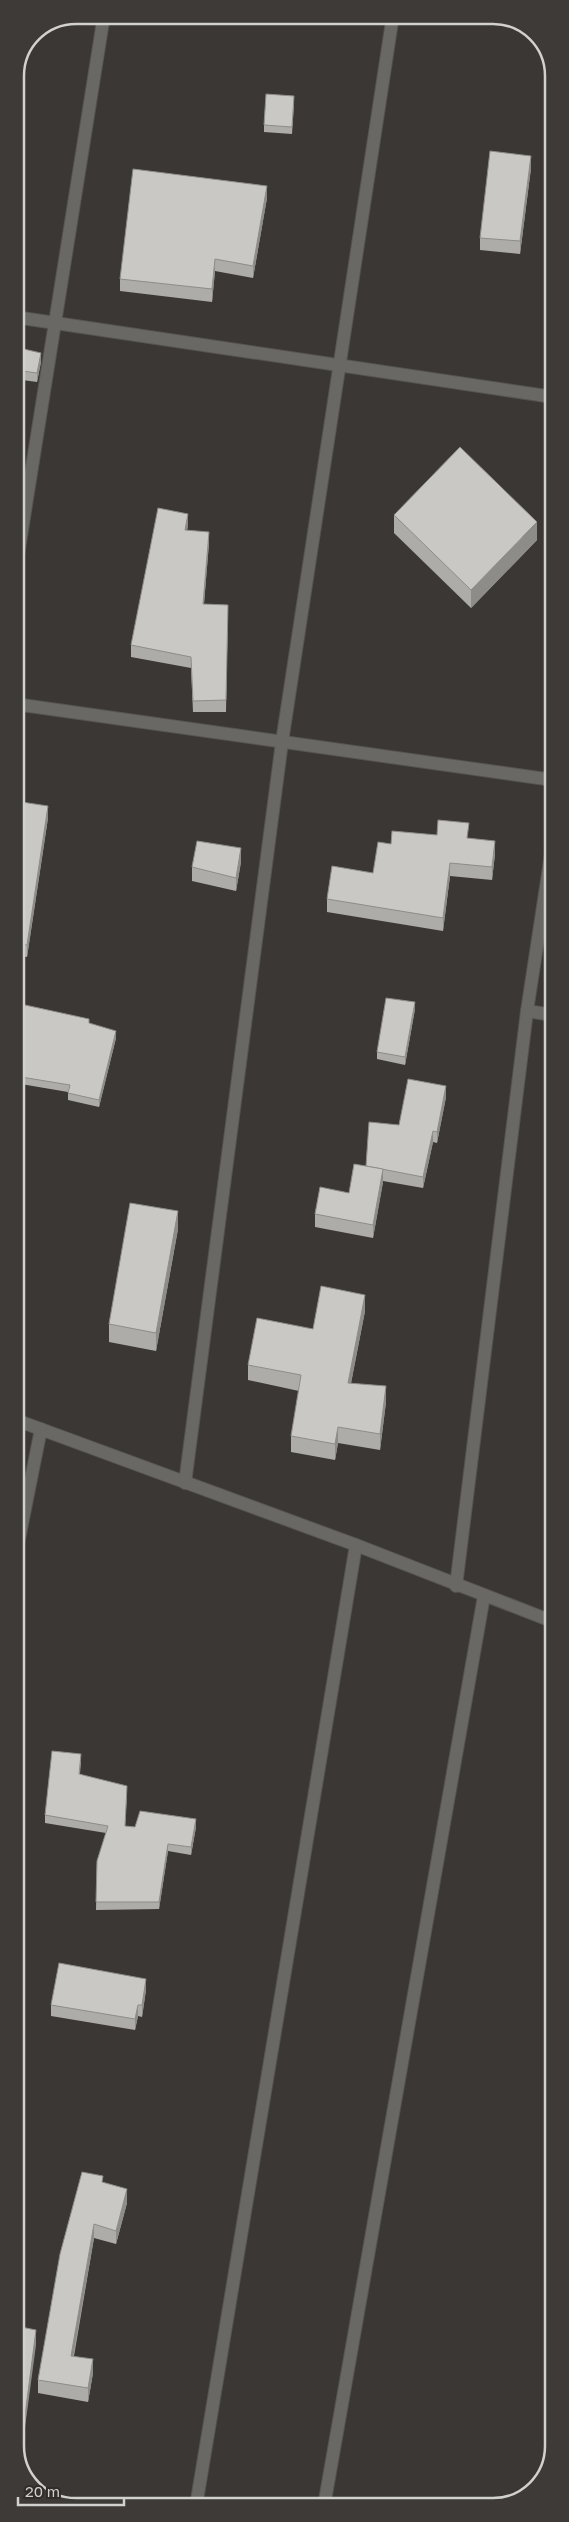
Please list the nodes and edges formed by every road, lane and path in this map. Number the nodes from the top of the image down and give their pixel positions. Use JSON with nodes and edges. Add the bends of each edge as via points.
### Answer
{"nodes":[{"id":1,"x":103,"y":24,"type":"edge"},
{"id":2,"x":392,"y":24,"type":"edge"},
{"id":3,"x":24,"y":318,"type":"edge"},
{"id":4,"x":55,"y":323,"type":"junction"},
{"id":5,"x":339,"y":366,"type":"junction"},
{"id":6,"x":545,"y":396,"type":"edge"},
{"id":7,"x":24,"y":518,"type":"edge"},
{"id":8,"x":24,"y":705,"type":"edge"},
{"id":9,"x":282,"y":742,"type":"junction"},
{"id":10,"x":545,"y":779,"type":"edge"},
{"id":11,"x":545,"y":893,"type":"edge"},
{"id":12,"x":527,"y":1010,"type":"junction"},
{"id":13,"x":545,"y":1013,"type":"edge"},
{"id":14,"x":24,"y":1423,"type":"edge"},
{"id":15,"x":40,"y":1429,"type":"junction"},
{"id":16,"x":185,"y":1483,"type":"junction"},
{"id":17,"x":24,"y":1512,"type":"edge"},
{"id":18,"x":356,"y":1545,"type":"junction"},
{"id":19,"x":456,"y":1586,"type":"junction"},
{"id":20,"x":484,"y":1596,"type":"junction"},
{"id":21,"x":545,"y":1619,"type":"edge"},
{"id":22,"x":197,"y":2498,"type":"edge"},
{"id":23,"x":325,"y":2498,"type":"edge"}],
"edges":[{"from":1,"to":4,"type":"street"},
{"from":2,"to":5,"type":"street"},
{"from":3,"to":4,"type":"street"},
{"from":4,"to":5,"type":"street"},
{"from":4,"to":7,"type":"street"},
{"from":5,"to":6,"type":"street"},
{"from":5,"to":9,"type":"street"},
{"from":8,"to":9,"type":"street"},
{"from":9,"to":10,"type":"street"},
{"from":9,"to":16,"type":"street"},
{"from":11,"to":12,"type":"street"},
{"from":12,"to":13,"type":"street"},
{"from":12,"to":19,"type":"street"},
{"from":14,"to":15,"type":"street"},
{"from":15,"to":16,"type":"street"},
{"from":15,"to":17,"type":"street"},
{"from":16,"to":18,"type":"street"},
{"from":18,"to":19,"type":"street"},
{"from":18,"to":22,"type":"street"},
{"from":19,"to":20,"type":"street"},
{"from":20,"to":21,"type":"street"},
{"from":20,"to":23,"type":"street"}]}
